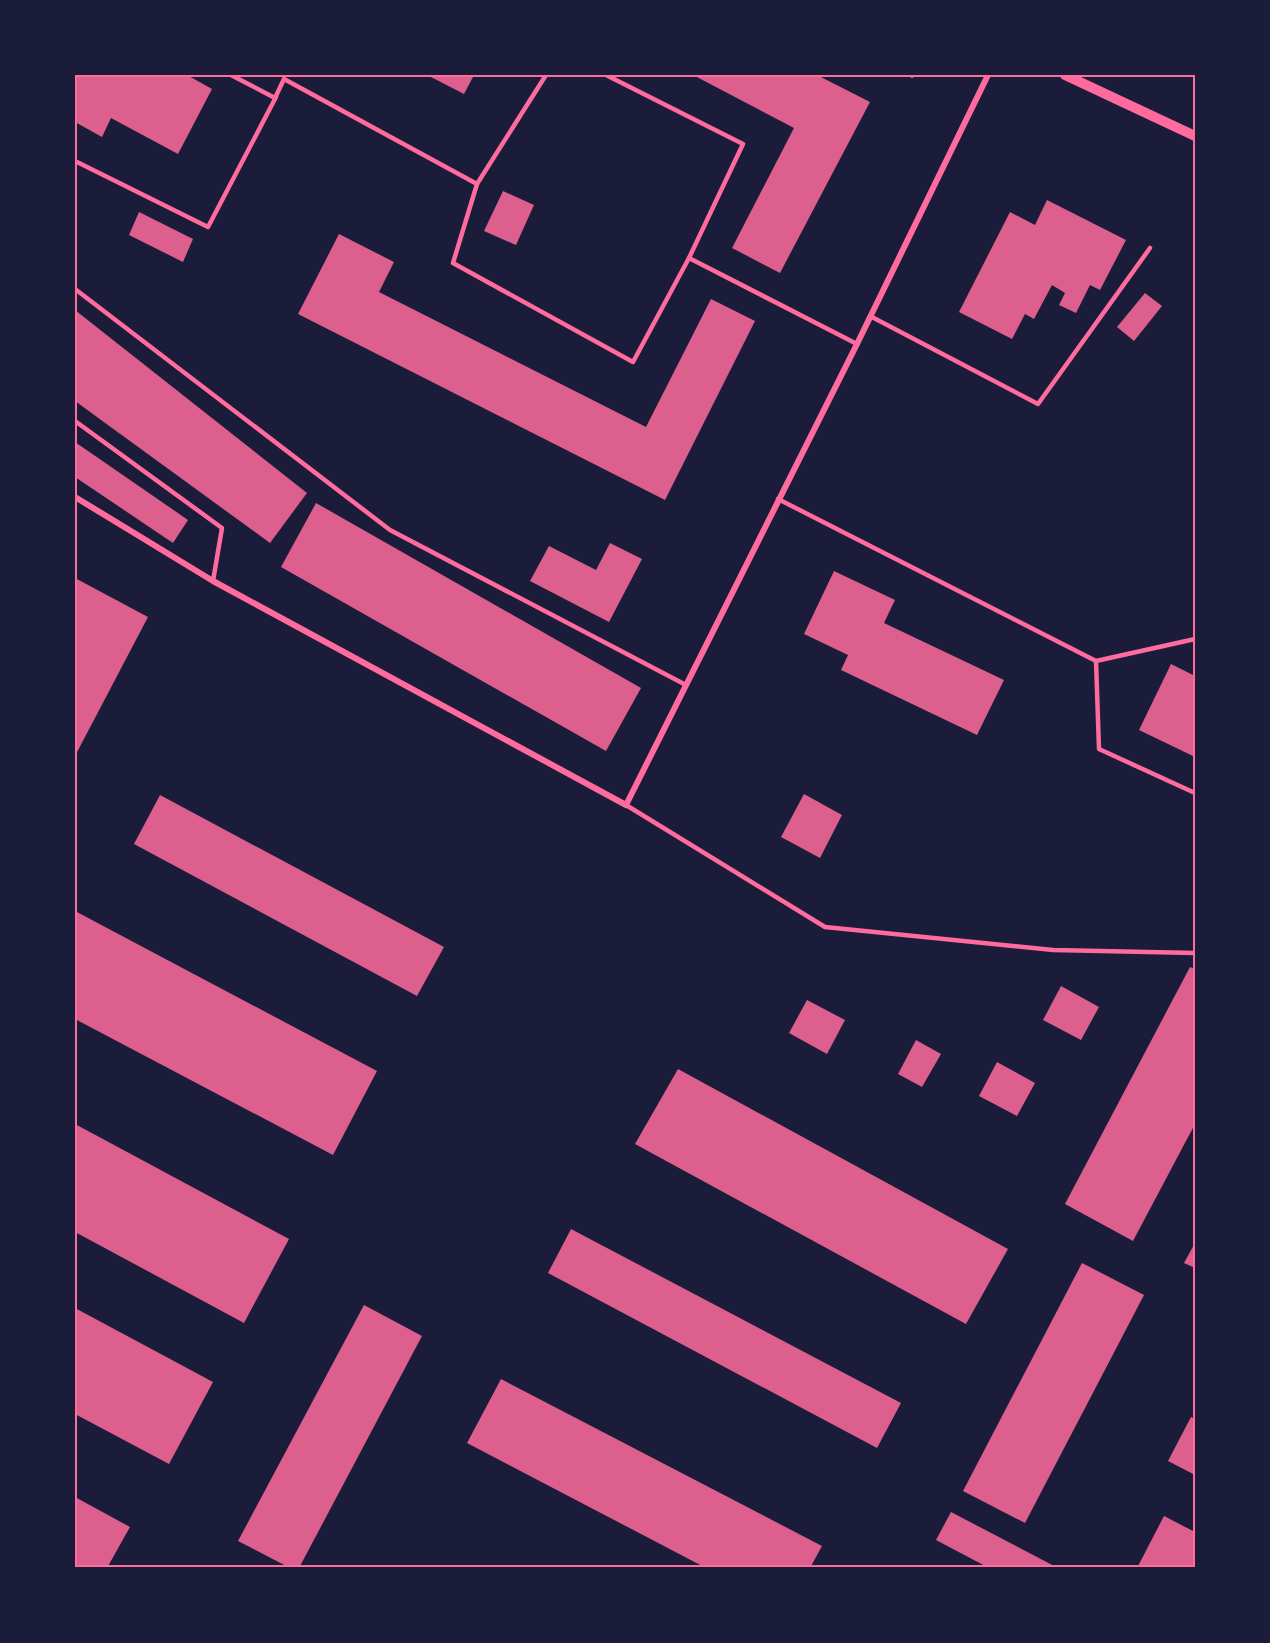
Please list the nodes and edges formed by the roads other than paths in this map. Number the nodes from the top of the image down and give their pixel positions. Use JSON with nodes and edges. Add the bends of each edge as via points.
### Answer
{"nodes":[{"id":1,"x":231,"y":75,"type":"edge"},
{"id":2,"x":546,"y":75,"type":"edge"},
{"id":3,"x":606,"y":75,"type":"edge"},
{"id":4,"x":988,"y":75,"type":"edge"},
{"id":5,"x":1065,"y":75,"type":"edge"},
{"id":6,"x":285,"y":77,"type":"edge"},
{"id":7,"x":275,"y":98,"type":"junction"},
{"id":8,"x":1195,"y":136,"type":"edge"},
{"id":9,"x":75,"y":161,"type":"edge"},
{"id":10,"x":477,"y":184,"type":"junction"},
{"id":11,"x":1150,"y":248,"type":"dead end"},
{"id":12,"x":689,"y":258,"type":"junction"},
{"id":13,"x":75,"y":289,"type":"edge"},
{"id":14,"x":870,"y":316,"type":"junction"},
{"id":15,"x":857,"y":344,"type":"junction"},
{"id":16,"x":75,"y":421,"type":"edge"},
{"id":17,"x":75,"y":497,"type":"edge"},
{"id":18,"x":778,"y":499,"type":"junction"},
{"id":19,"x":213,"y":582,"type":"junction"},
{"id":20,"x":1195,"y":639,"type":"edge"},
{"id":21,"x":1096,"y":661,"type":"junction"},
{"id":22,"x":686,"y":685,"type":"junction"},
{"id":23,"x":1195,"y":793,"type":"edge"},
{"id":24,"x":626,"y":805,"type":"junction"},
{"id":25,"x":1195,"y":953,"type":"edge"}],
"edges":[{"from":1,"to":7,"type":"lane"},
{"from":2,"to":10,"type":"lane"},
{"from":3,"to":12,"type":"lane","via":[[743,144]]},
{"from":4,"to":14,"type":"street"},
{"from":5,"to":8,"type":"street"},
{"from":6,"to":7,"type":"lane"},
{"from":6,"to":10,"type":"lane"},
{"from":7,"to":9,"type":"lane","via":[[208,227]]},
{"from":10,"to":12,"type":"lane","via":[[453,263],[633,362]]},
{"from":11,"to":14,"type":"lane","via":[[1038,404]]},
{"from":12,"to":15,"type":"lane"},
{"from":13,"to":22,"type":"lane","via":[[390,530]]},
{"from":14,"to":15,"type":"street"},
{"from":15,"to":18,"type":"street"},
{"from":16,"to":19,"type":"lane","via":[[222,528]]},
{"from":17,"to":19,"type":"street"},
{"from":18,"to":21,"type":"lane"},
{"from":18,"to":22,"type":"street"},
{"from":19,"to":24,"type":"street"},
{"from":20,"to":21,"type":"lane"},
{"from":21,"to":23,"type":"lane","via":[[1100,750]]},
{"from":22,"to":24,"type":"street"},
{"from":24,"to":25,"type":"lane","via":[[825,927],[1053,950]]}]}
